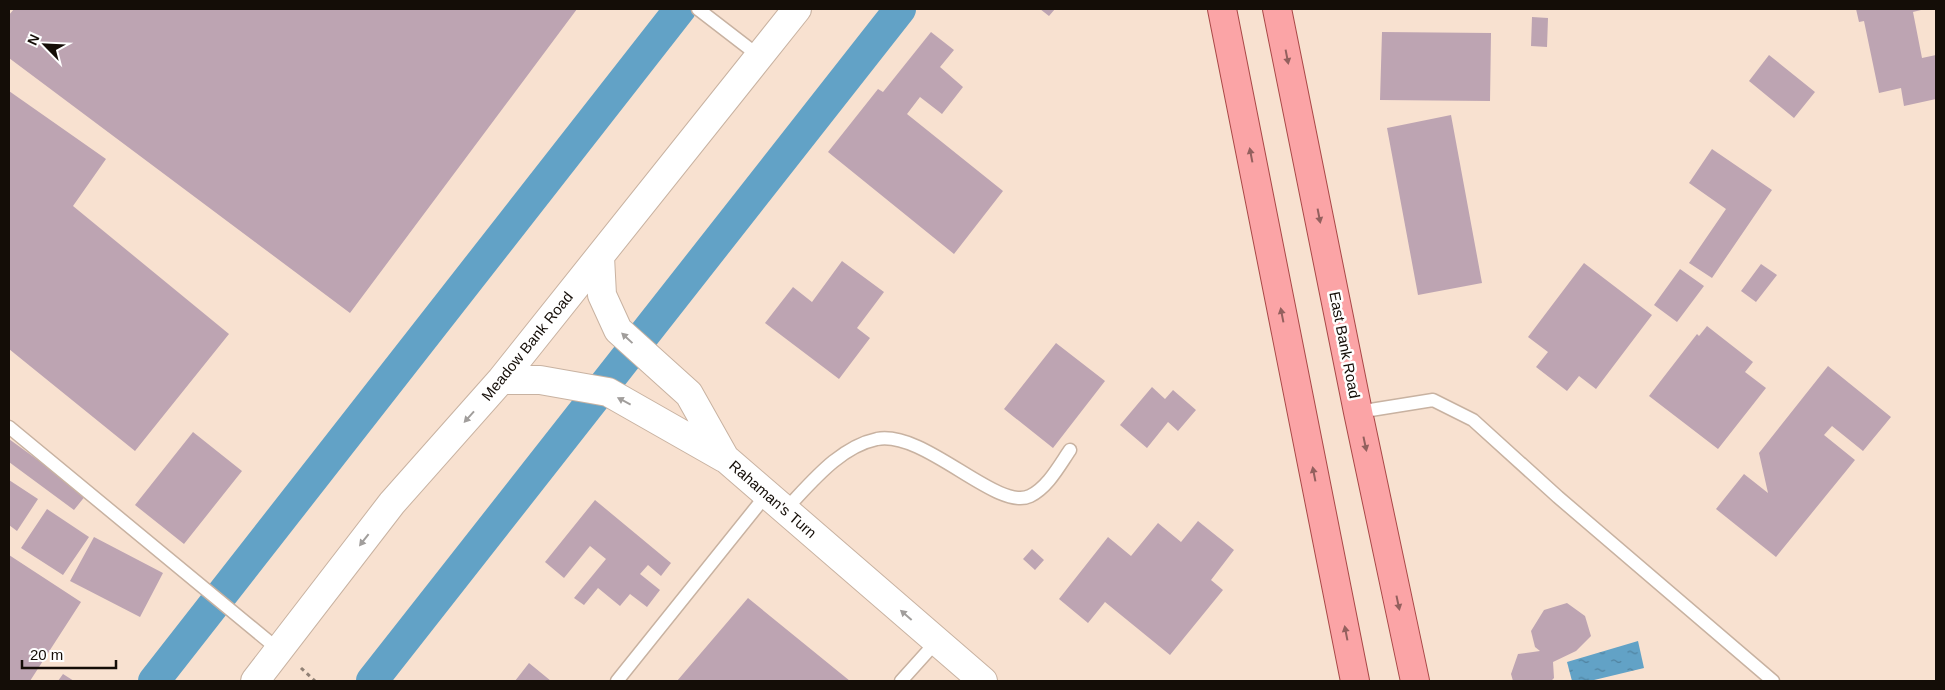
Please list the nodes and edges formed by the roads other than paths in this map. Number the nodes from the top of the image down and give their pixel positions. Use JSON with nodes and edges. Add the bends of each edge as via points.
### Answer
{"nodes":[{"id":1,"x":698,"y":9,"type":"edge"},
{"id":2,"x":797,"y":9,"type":"edge"},
{"id":3,"x":1222,"y":9,"type":"edge"},
{"id":4,"x":1277,"y":9,"type":"edge"},
{"id":5,"x":760,"y":56,"type":"junction"},
{"id":6,"x":600,"y":257,"type":"junction"},
{"id":7,"x":502,"y":380,"type":"junction"},
{"id":8,"x":1358,"y":412,"type":"junction"},
{"id":9,"x":9,"y":427,"type":"edge"},
{"id":10,"x":1070,"y":450,"type":"dead end"},
{"id":11,"x":726,"y":458,"type":"junction"},
{"id":12,"x":776,"y":502,"type":"junction"},
{"id":13,"x":270,"y":641,"type":"junction"},
{"id":14,"x":937,"y":641,"type":"junction"},
{"id":15,"x":255,"y":681,"type":"edge"},
{"id":16,"x":617,"y":681,"type":"edge"},
{"id":17,"x":901,"y":681,"type":"edge"},
{"id":18,"x":983,"y":681,"type":"edge"},
{"id":19,"x":1355,"y":681,"type":"edge"},
{"id":20,"x":1415,"y":681,"type":"edge"},
{"id":21,"x":1773,"y":681,"type":"edge"}],
"edges":[{"from":1,"to":5,"type":"lane"},
{"from":2,"to":5,"type":"main road","name":"Meadow Bank Road"},
{"from":19,"to":3,"type":"main road","one_way":true},
{"from":4,"to":8,"type":"main road","name":"East Bank Road","one_way":true},
{"from":5,"to":6,"type":"main road","name":"Meadow Bank Road"},
{"from":6,"to":7,"type":"main road","name":"Meadow Bank Road"},
{"from":11,"to":6,"type":"main road","name":"Rahaman's Turn","one_way":true,"via":[[689,394],[618,330],[602,295]]},
{"from":11,"to":7,"type":"main road","one_way":true,"via":[[608,392],[540,380]]},
{"from":7,"to":13,"type":"main road","name":"Meadow Bank Road","one_way":true},
{"from":8,"to":20,"type":"main road","name":"East Bank Road","one_way":true},
{"from":8,"to":21,"type":"lane","via":[[1433,400],[1473,420]]},
{"from":9,"to":13,"type":"lane"},
{"from":10,"to":12,"type":"lane","via":[[1050,479],[1029,496],[1010,497],[947,461],[902,441],[879,439],[857,446]]},
{"from":11,"to":12,"type":"main road","name":"Rahaman's Turn"},
{"from":14,"to":12,"type":"main road","name":"Rahaman's Turn","one_way":true},
{"from":12,"to":16,"type":"lane"},
{"from":13,"to":15,"type":"main road","name":"Meadow Bank Road"},
{"from":14,"to":17,"type":"lane"},
{"from":14,"to":18,"type":"main road","name":"Rahaman's Turn"}]}
